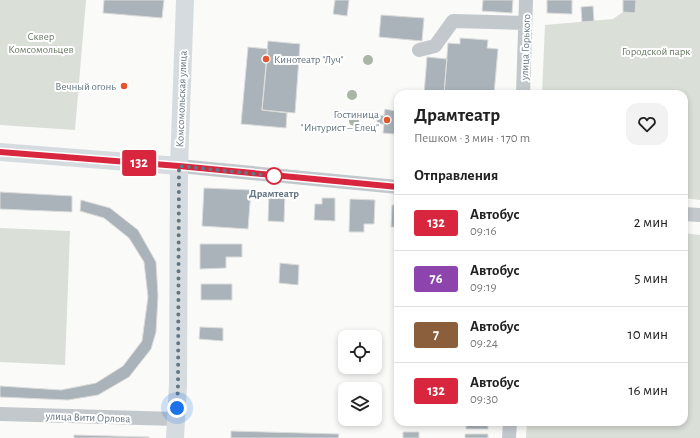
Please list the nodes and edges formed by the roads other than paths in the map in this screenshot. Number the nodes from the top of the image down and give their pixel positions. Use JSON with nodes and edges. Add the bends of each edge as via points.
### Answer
{"nodes":[{"id":1,"x":184,"y":0,"type":"edge"},
{"id":2,"x":526,"y":0,"type":"edge"},
{"id":3,"x":525,"y":23,"type":"junction"},
{"id":4,"x":419,"y":50,"type":"dead end"},
{"id":5,"x":523,"y":90,"type":"edge"},
{"id":6,"x":0,"y":152,"type":"edge"},
{"id":7,"x":179,"y":166,"type":"junction"},
{"id":8,"x":394,"y":187,"type":"edge"},
{"id":9,"x":688,"y":214,"type":"edge"},
{"id":10,"x":700,"y":215,"type":"edge"},
{"id":11,"x":0,"y":414,"type":"edge"},
{"id":12,"x":176,"y":419,"type":"junction"},
{"id":13,"x":510,"y":426,"type":"edge"},
{"id":14,"x":175,"y":438,"type":"edge"},
{"id":15,"x":509,"y":438,"type":"edge"}],
"edges":[{"from":1,"to":7,"type":"main road","name":"Комсомольская улица"},
{"from":2,"to":3,"type":"street","name":"улица Горького"},
{"from":3,"to":4,"type":"street","via":[[453,21],[435,46]]},
{"from":3,"to":5,"type":"street","name":"улица Горького"},
{"from":6,"to":7,"type":"main road"},
{"from":7,"to":8,"type":"street"},
{"from":7,"to":12,"type":"main road","name":"Комсомольская улица"},
{"from":9,"to":10,"type":"street"},
{"from":11,"to":12,"type":"street","name":"улица Вити Орлова"},
{"from":12,"to":14,"type":"main road","name":"Комсомольская улица"},
{"from":13,"to":15,"type":"street"}]}
